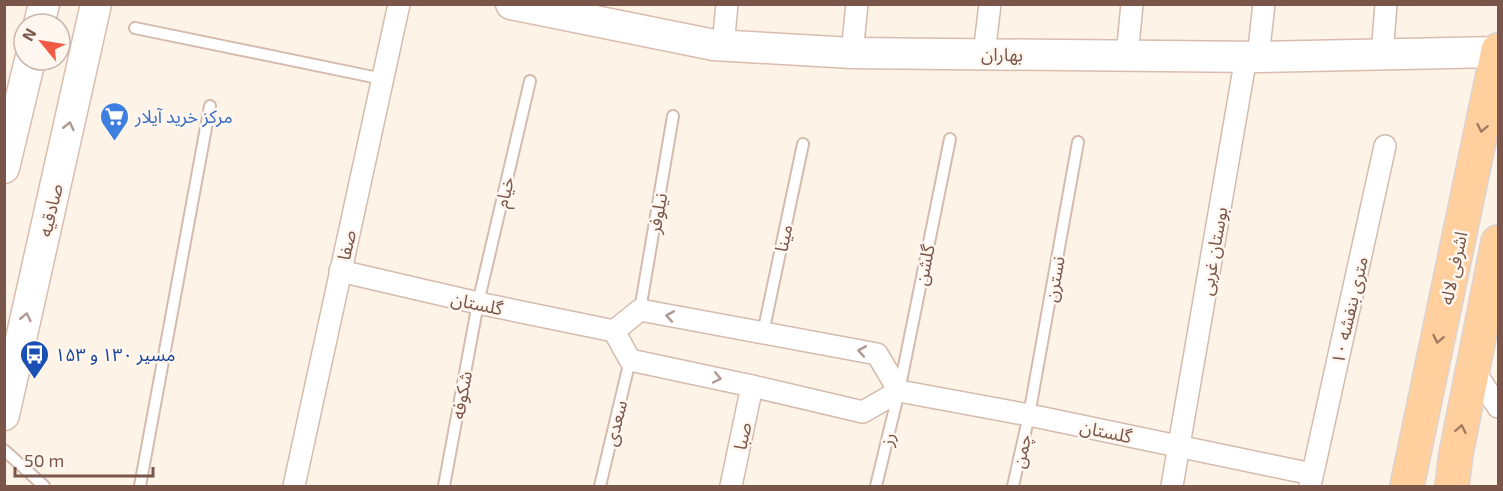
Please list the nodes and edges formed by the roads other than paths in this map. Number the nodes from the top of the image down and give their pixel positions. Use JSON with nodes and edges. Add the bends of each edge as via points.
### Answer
{"nodes":[{"id":1,"x":96,"y":4,"type":"edge"},
{"id":2,"x":399,"y":4,"type":"edge"},
{"id":3,"x":511,"y":4,"type":"edge"},
{"id":4,"x":727,"y":4,"type":"edge"},
{"id":5,"x":857,"y":4,"type":"edge"},
{"id":6,"x":990,"y":4,"type":"edge"},
{"id":7,"x":1132,"y":4,"type":"edge"},
{"id":8,"x":1264,"y":4,"type":"edge"},
{"id":9,"x":1386,"y":4,"type":"edge"},
{"id":10,"x":584,"y":12,"type":"edge"},
{"id":11,"x":135,"y":28,"type":"dead end"},
{"id":12,"x":723,"y":46,"type":"junction"},
{"id":13,"x":1498,"y":51,"type":"edge"},
{"id":14,"x":852,"y":53,"type":"junction"},
{"id":15,"x":984,"y":54,"type":"junction"},
{"id":16,"x":1382,"y":54,"type":"junction"},
{"id":17,"x":1127,"y":56,"type":"junction"},
{"id":18,"x":1252,"y":57,"type":"junction"},
{"id":19,"x":27,"y":72,"type":"edge"},
{"id":20,"x":383,"y":79,"type":"junction"},
{"id":21,"x":530,"y":81,"type":"dead end"},
{"id":22,"x":210,"y":106,"type":"dead end"},
{"id":23,"x":673,"y":116,"type":"dead end"},
{"id":24,"x":950,"y":139,"type":"dead end"},
{"id":25,"x":1078,"y":142,"type":"dead end"},
{"id":26,"x":803,"y":144,"type":"dead end"},
{"id":27,"x":1385,"y":147,"type":"dead end"},
{"id":28,"x":4,"y":168,"type":"edge"},
{"id":29,"x":1498,"y":242,"type":"edge"},
{"id":30,"x":340,"y":271,"type":"junction"},
{"id":31,"x":478,"y":303,"type":"junction"},
{"id":32,"x":640,"y":310,"type":"junction"},
{"id":33,"x":1490,"y":328,"type":"edge"},
{"id":34,"x":614,"y":331,"type":"junction"},
{"id":35,"x":763,"y":333,"type":"junction"},
{"id":36,"x":630,"y":360,"type":"junction"},
{"id":37,"x":1473,"y":369,"type":"junction"},
{"id":38,"x":752,"y":386,"type":"junction"},
{"id":39,"x":899,"y":391,"type":"junction"},
{"id":40,"x":1498,"y":407,"type":"edge"},
{"id":41,"x":4,"y":415,"type":"edge"},
{"id":42,"x":1029,"y":415,"type":"junction"},
{"id":43,"x":1179,"y":446,"type":"junction"},
{"id":44,"x":4,"y":450,"type":"edge"},
{"id":45,"x":1311,"y":480,"type":"edge"},
{"id":46,"x":44,"y":486,"type":"edge"},
{"id":47,"x":140,"y":486,"type":"edge"},
{"id":48,"x":294,"y":486,"type":"edge"},
{"id":49,"x":444,"y":486,"type":"edge"},
{"id":50,"x":600,"y":486,"type":"edge"},
{"id":51,"x":731,"y":486,"type":"edge"},
{"id":52,"x":876,"y":486,"type":"edge"},
{"id":53,"x":1013,"y":486,"type":"edge"},
{"id":54,"x":1172,"y":486,"type":"edge"},
{"id":55,"x":1407,"y":486,"type":"edge"},
{"id":56,"x":1452,"y":486,"type":"edge"}],
"edges":[{"from":41,"to":1,"type":"main road","name":"صادقیه","one_way":true},
{"from":2,"to":20,"type":"street","name":"صفا"},
{"from":3,"to":10,"type":"main road","name":"بهاران"},
{"from":4,"to":12,"type":"street"},
{"from":5,"to":14,"type":"street"},
{"from":6,"to":15,"type":"street"},
{"from":7,"to":17,"type":"street"},
{"from":8,"to":18,"type":"street","name":"بوستان غربی"},
{"from":9,"to":16,"type":"street"},
{"from":10,"to":12,"type":"main road","name":"بهاران"},
{"from":11,"to":20,"type":"lane"},
{"from":12,"to":14,"type":"main road","name":"بهاران"},
{"from":13,"to":16,"type":"main road","name":"بهاران"},
{"from":13,"to":55,"type":"main road","name":"اشرفی لاله","one_way":true},
{"from":14,"to":15,"type":"main road","name":"بهاران"},
{"from":15,"to":17,"type":"main road","name":"بهاران"},
{"from":16,"to":18,"type":"main road","name":"بهاران"},
{"from":17,"to":18,"type":"main road","name":"بهاران"},
{"from":18,"to":43,"type":"street","name":"بوستان غربی"},
{"from":19,"to":28,"type":"main road"},
{"from":20,"to":30,"type":"street","name":"صفا"},
{"from":21,"to":31,"type":"lane","name":"خیام"},
{"from":22,"to":47,"type":"lane"},
{"from":23,"to":32,"type":"lane","name":"نیلوفر"},
{"from":24,"to":39,"type":"lane","name":"گلشن"},
{"from":25,"to":42,"type":"lane","name":"نسترن"},
{"from":26,"to":35,"type":"lane","name":"مینا"},
{"from":27,"to":45,"type":"street","name":"۱۰ متری بنفشه"},
{"from":29,"to":33,"type":"main road"},
{"from":30,"to":31,"type":"street","name":"گلستان"},
{"from":30,"to":48,"type":"street","name":"صفا"},
{"from":31,"to":34,"type":"street","name":"گلستان"},
{"from":31,"to":49,"type":"lane","name":"شکوفه"},
{"from":32,"to":34,"type":"street"},
{"from":35,"to":32,"type":"street","one_way":true},
{"from":33,"to":37,"type":"main road"},
{"from":34,"to":36,"type":"street"},
{"from":39,"to":35,"type":"street","one_way":true,"via":[[877,354]]},
{"from":36,"to":38,"type":"street","one_way":true},
{"from":36,"to":50,"type":"lane","name":"سعدی"},
{"from":37,"to":40,"type":"street"},
{"from":56,"to":37,"type":"main road","one_way":true},
{"from":38,"to":39,"type":"street","via":[[863,412]]},
{"from":38,"to":51,"type":"street","name":"صبا"},
{"from":39,"to":42,"type":"street","name":"گلستان"},
{"from":39,"to":52,"type":"lane","name":"رز"},
{"from":42,"to":43,"type":"street","name":"گلستان"},
{"from":42,"to":53,"type":"lane","name":"چمن"},
{"from":43,"to":45,"type":"street","name":"گلستان"},
{"from":43,"to":54,"type":"street","name":"بوستان غربی"},
{"from":44,"to":46,"type":"lane"}]}
